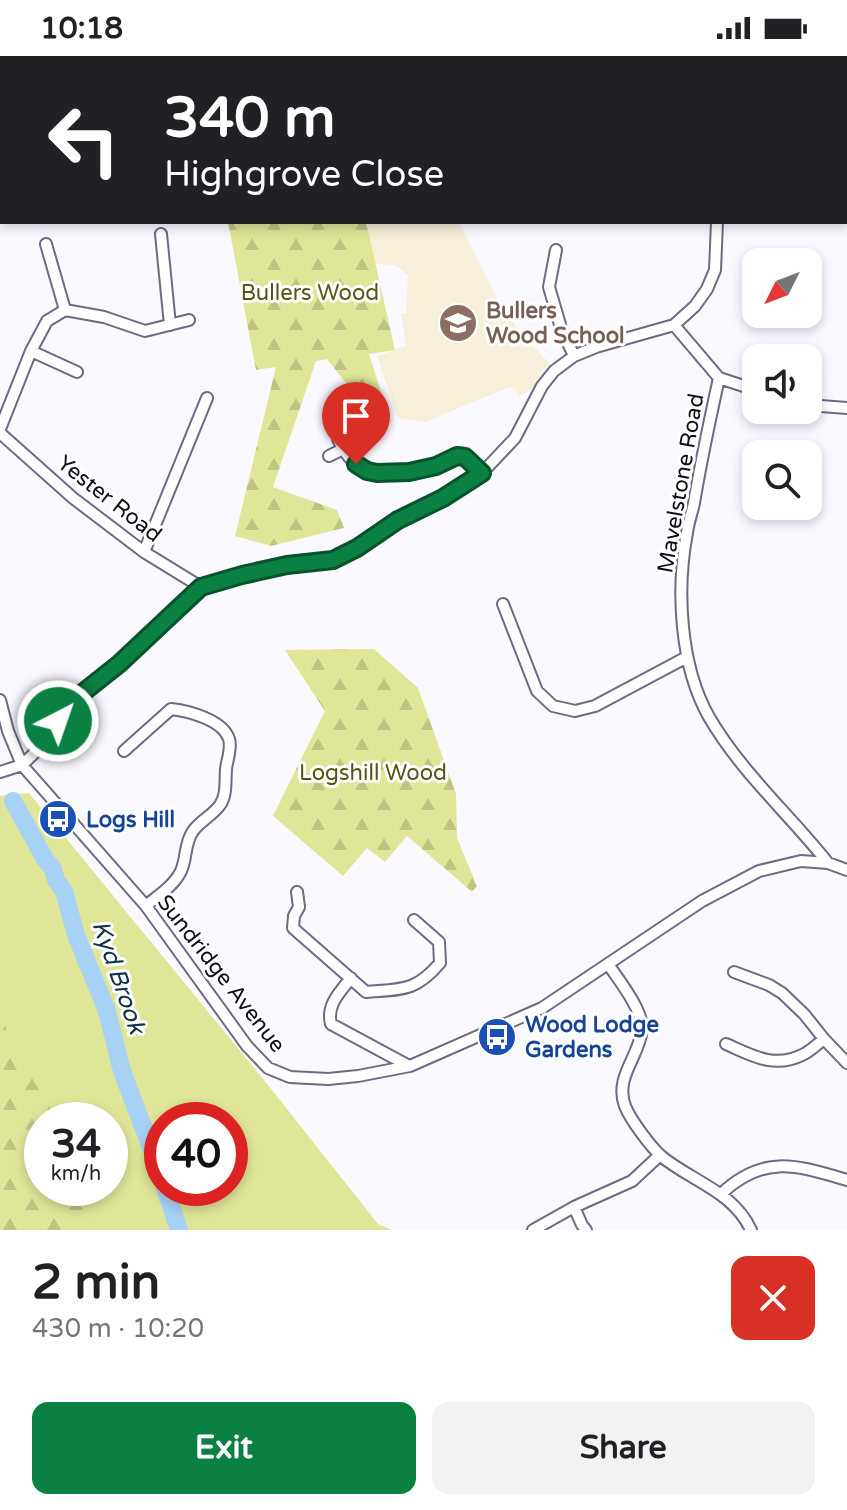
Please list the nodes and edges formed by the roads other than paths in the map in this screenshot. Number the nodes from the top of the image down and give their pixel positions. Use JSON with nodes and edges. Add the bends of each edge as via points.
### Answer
{"nodes":[{"id":1,"x":717,"y":224,"type":"edge"},
{"id":2,"x":161,"y":234,"type":"dead end"},
{"id":3,"x":46,"y":244,"type":"dead end"},
{"id":4,"x":556,"y":250,"type":"dead end"},
{"id":5,"x":65,"y":310,"type":"junction"},
{"id":6,"x":189,"y":320,"type":"dead end"},
{"id":7,"x":170,"y":325,"type":"junction"},
{"id":8,"x":674,"y":325,"type":"junction"},
{"id":9,"x":31,"y":351,"type":"junction"},
{"id":10,"x":574,"y":356,"type":"junction"},
{"id":11,"x":77,"y":372,"type":"dead end"},
{"id":12,"x":719,"y":378,"type":"junction"},
{"id":13,"x":742,"y":385,"type":"edge"},
{"id":14,"x":207,"y":398,"type":"dead end"},
{"id":15,"x":822,"y":406,"type":"edge"},
{"id":16,"x":847,"y":408,"type":"edge"},
{"id":17,"x":0,"y":431,"type":"edge"},
{"id":18,"x":329,"y":456,"type":"dead end"},
{"id":19,"x":482,"y":473,"type":"junction"},
{"id":20,"x":144,"y":552,"type":"junction"},
{"id":21,"x":201,"y":587,"type":"junction"},
{"id":22,"x":503,"y":604,"type":"dead end"},
{"id":23,"x":687,"y":657,"type":"junction"},
{"id":24,"x":0,"y":700,"type":"edge"},
{"id":25,"x":124,"y":751,"type":"dead end"},
{"id":26,"x":22,"y":765,"type":"junction"},
{"id":27,"x":0,"y":772,"type":"edge"},
{"id":28,"x":811,"y":842,"type":"junction"},
{"id":29,"x":801,"y":861,"type":"junction"},
{"id":30,"x":828,"y":863,"type":"junction"},
{"id":31,"x":846,"y":867,"type":"edge"},
{"id":32,"x":297,"y":892,"type":"dead end"},
{"id":33,"x":146,"y":906,"type":"junction"},
{"id":34,"x":414,"y":920,"type":"dead end"},
{"id":35,"x":608,"y":964,"type":"junction"},
{"id":36,"x":734,"y":972,"type":"dead end"},
{"id":37,"x":351,"y":978,"type":"junction"},
{"id":38,"x":824,"y":1039,"type":"junction"},
{"id":39,"x":726,"y":1044,"type":"dead end"},
{"id":40,"x":847,"y":1063,"type":"edge"},
{"id":41,"x":410,"y":1066,"type":"junction"},
{"id":42,"x":660,"y":1155,"type":"junction"},
{"id":43,"x":847,"y":1180,"type":"edge"},
{"id":44,"x":721,"y":1194,"type":"junction"},
{"id":45,"x":574,"y":1207,"type":"junction"},
{"id":46,"x":533,"y":1230,"type":"edge"},
{"id":47,"x":586,"y":1230,"type":"edge"},
{"id":48,"x":751,"y":1230,"type":"edge"}],
"edges":[{"from":1,"to":8,"type":"street","via":[[711,280],[695,306]]},
{"from":2,"to":7,"type":"street"},
{"from":3,"to":5,"type":"street"},
{"from":4,"to":10,"type":"street","via":[[549,287]]},
{"from":5,"to":7,"type":"street","via":[[145,331]]},
{"from":5,"to":9,"type":"street","via":[[47,321]]},
{"from":6,"to":7,"type":"street"},
{"from":8,"to":10,"type":"street"},
{"from":8,"to":12,"type":"street"},
{"from":9,"to":11,"type":"street"},
{"from":9,"to":17,"type":"street"},
{"from":10,"to":19,"type":"street","via":[[542,386],[515,438]]},
{"from":12,"to":13,"type":"street"},
{"from":12,"to":23,"type":"street","name":"Mavelstone Road","via":[[686,533],[682,588]]},
{"from":14,"to":20,"type":"street"},
{"from":15,"to":16,"type":"street"},
{"from":17,"to":20,"type":"street","name":"Yester Road","via":[[73,498]]},
{"from":18,"to":19,"type":"street","via":[[340,444],[356,464],[377,473],[423,470],[457,456]]},
{"from":19,"to":21,"type":"street","via":[[333,560],[287,565]]},
{"from":20,"to":21,"type":"street","name":"Yester Road"},
{"from":21,"to":26,"type":"street","via":[[66,706],[51,737]]},
{"from":22,"to":23,"type":"street","via":[[537,691],[553,706],[575,711],[595,706]]},
{"from":23,"to":28,"type":"street","name":"Mavelstone Road","via":[[708,716],[726,743]]},
{"from":24,"to":26,"type":"street","name":"Sundridge Avenue"},
{"from":25,"to":33,"type":"street","via":[[171,709],[220,726],[230,743],[220,805],[194,829],[175,881]]},
{"from":26,"to":27,"type":"street"},
{"from":26,"to":33,"type":"street","name":"Sundridge Avenue"},
{"from":28,"to":29,"type":"street"},
{"from":28,"to":30,"type":"street","name":"Mavelstone Road"},
{"from":29,"to":30,"type":"street","name":"Sundridge Avenue"},
{"from":29,"to":35,"type":"street","name":"Sundridge Avenue","via":[[759,871],[718,892]]},
{"from":30,"to":31,"type":"street","name":"Sundridge Avenue"},
{"from":32,"to":37,"type":"street","via":[[293,928]]},
{"from":33,"to":41,"type":"street","name":"Sundridge Avenue","via":[[268,1068],[290,1077],[328,1079]]},
{"from":34,"to":37,"type":"street","via":[[439,942],[440,963],[427,978],[406,989],[366,992]]},
{"from":35,"to":41,"type":"street","name":"Sundridge Avenue","via":[[542,1008]]},
{"from":35,"to":42,"type":"street","via":[[641,1019],[622,1089],[625,1106]]},
{"from":36,"to":38,"type":"street","via":[[782,993]]},
{"from":37,"to":41,"type":"street","via":[[334,1000],[328,1014],[331,1024]]},
{"from":38,"to":39,"type":"street","via":[[802,1055],[764,1061]]},
{"from":38,"to":40,"type":"street"},
{"from":42,"to":44,"type":"street"},
{"from":42,"to":45,"type":"street","via":[[632,1181]]},
{"from":43,"to":44,"type":"street","via":[[814,1170],[764,1167]]},
{"from":44,"to":48,"type":"street"},
{"from":45,"to":46,"type":"street"},
{"from":45,"to":47,"type":"street"}]}
